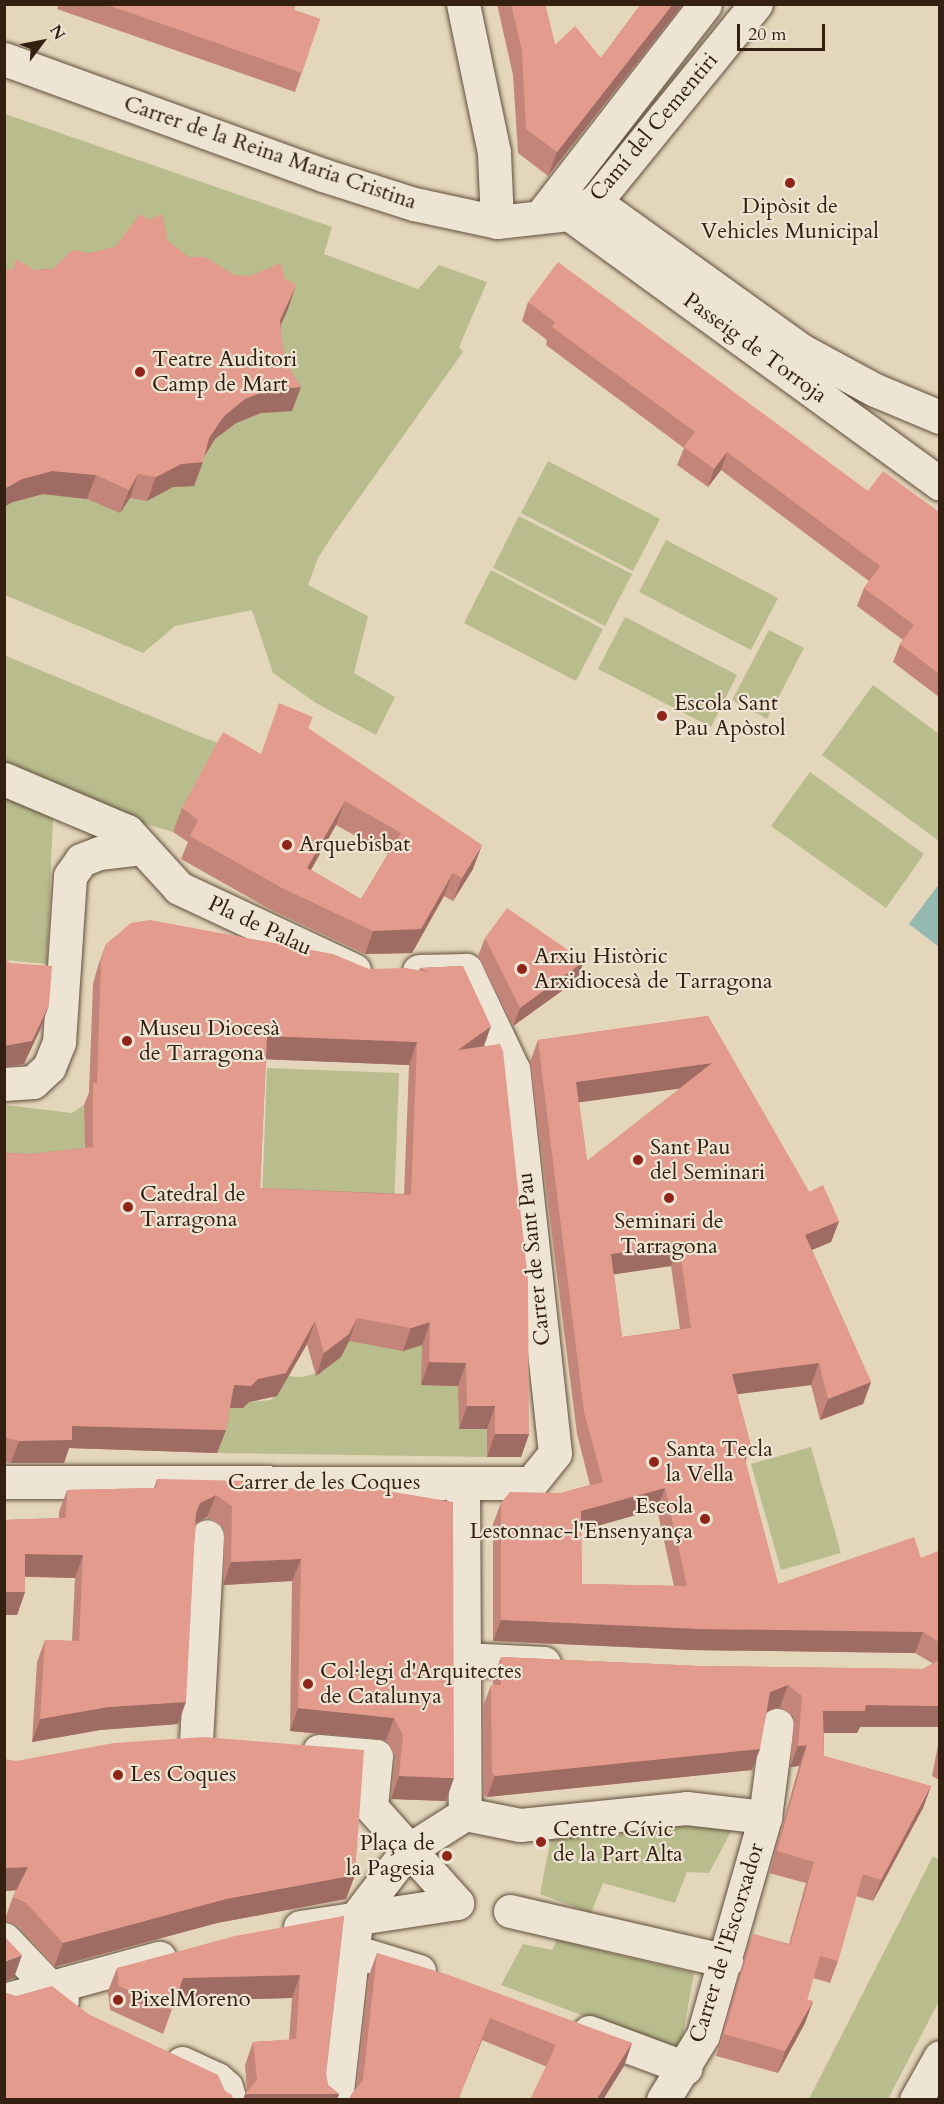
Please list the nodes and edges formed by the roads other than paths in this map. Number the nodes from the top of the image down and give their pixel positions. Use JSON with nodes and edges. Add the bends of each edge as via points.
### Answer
{"nodes":[{"id":1,"x":463,"y":4,"type":"edge"},
{"id":2,"x":705,"y":4,"type":"edge"},
{"id":3,"x":756,"y":4,"type":"edge"},
{"id":4,"x":4,"y":59,"type":"edge"},
{"id":5,"x":568,"y":211,"type":"junction"},
{"id":6,"x":497,"y":222,"type":"junction"},
{"id":7,"x":939,"y":417,"type":"edge"},
{"id":8,"x":939,"y":484,"type":"edge"},
{"id":9,"x":4,"y":779,"type":"edge"},
{"id":10,"x":142,"y":848,"type":"junction"},
{"id":11,"x":466,"y":970,"type":"joint"},
{"id":12,"x":4,"y":1084,"type":"edge"},
{"id":13,"x":4,"y":1482,"type":"edge"},
{"id":14,"x":463,"y":1483,"type":"junction"},
{"id":15,"x":207,"y":1536,"type":"dead end"},
{"id":16,"x":465,"y":1659,"type":"junction"},
{"id":17,"x":578,"y":1664,"type":"edge"},
{"id":18,"x":777,"y":1725,"type":"dead end"},
{"id":19,"x":195,"y":1742,"type":"junction"},
{"id":20,"x":161,"y":1744,"type":"edge"},
{"id":21,"x":229,"y":1744,"type":"edge"},
{"id":22,"x":286,"y":1749,"type":"edge"},
{"id":23,"x":465,"y":1814,"type":"junction"},
{"id":24,"x":765,"y":1816,"type":"junction"},
{"id":25,"x":407,"y":1851,"type":"junction"},
{"id":26,"x":510,"y":1911,"type":"dead end"},
{"id":27,"x":357,"y":1916,"type":"junction"},
{"id":28,"x":266,"y":1933,"type":"edge"},
{"id":29,"x":4,"y":1939,"type":"edge"},
{"id":30,"x":189,"y":1950,"type":"edge"},
{"id":31,"x":353,"y":1952,"type":"junction"},
{"id":32,"x":726,"y":1961,"type":"junction"},
{"id":33,"x":447,"y":1980,"type":"edge"},
{"id":34,"x":49,"y":1989,"type":"junction"},
{"id":35,"x":4,"y":2000,"type":"edge"},
{"id":36,"x":88,"y":2020,"type":"edge"},
{"id":37,"x":562,"y":2022,"type":"edge"},
{"id":38,"x":153,"y":2050,"type":"edge"},
{"id":39,"x":939,"y":2057,"type":"edge"},
{"id":40,"x":686,"y":2068,"type":"junction"},
{"id":41,"x":230,"y":2100,"type":"edge"},
{"id":42,"x":336,"y":2100,"type":"edge"},
{"id":43,"x":663,"y":2100,"type":"edge"},
{"id":44,"x":916,"y":2100,"type":"edge"}],
"edges":[{"from":1,"to":6,"type":"street","via":[[494,153]]},
{"from":2,"to":5,"type":"street","name":"Camí del Cementiri"},
{"from":3,"to":5,"type":"street","name":"Camí del Cementiri"},
{"from":4,"to":6,"type":"street","name":"Carrer de la Reina Maria Cristina","via":[[323,175],[414,204]]},
{"from":5,"to":6,"type":"street","name":"Carrer de la Reina Maria Cristina"},
{"from":5,"to":7,"type":"street","via":[[801,350],[875,390]]},
{"from":5,"to":8,"type":"street","name":"Passeig de Torroja"},
{"from":9,"to":10,"type":"street","name":"Pla de Palau","via":[[127,831]]},
{"from":10,"to":11,"type":"street","name":"Pla de Palau","via":[[179,888],[361,973]]},
{"from":10,"to":12,"type":"street","via":[[99,853],[81,860],[70,876],[65,917],[50,970],[59,1042],[49,1067],[33,1082]]},
{"from":11,"to":14,"type":"street","name":"Carrer de Sant Pau","via":[[513,1070],[555,1453],[531,1483]]},
{"from":13,"to":14,"type":"street","name":"Carrer de les Coques","via":[[208,1493]]},
{"from":14,"to":16,"type":"street"},
{"from":15,"to":19,"type":"street"},
{"from":16,"to":17,"type":"street"},
{"from":16,"to":23,"type":"street"},
{"from":18,"to":24,"type":"street","name":"Carrer de l'Escorxador"},
{"from":19,"to":20,"type":"street"},
{"from":19,"to":21,"type":"street"},
{"from":22,"to":25,"type":"street","via":[[376,1756],[371,1807]]},
{"from":23,"to":24,"type":"street","via":[[520,1825],[686,1808]]},
{"from":23,"to":25,"type":"street"},
{"from":24,"to":32,"type":"street","name":"Carrer de l'Escorxador"},
{"from":25,"to":27,"type":"street"},
{"from":25,"to":27,"type":"street","via":[[457,1904]]},
{"from":26,"to":32,"type":"street"},
{"from":27,"to":28,"type":"street"},
{"from":27,"to":31,"type":"street"},
{"from":29,"to":34,"type":"street"},
{"from":30,"to":34,"type":"street"},
{"from":31,"to":33,"type":"street"},
{"from":31,"to":42,"type":"street"},
{"from":32,"to":40,"type":"street","name":"Carrer de l'Escorxador","via":[[703,2035]]},
{"from":34,"to":35,"type":"street"},
{"from":34,"to":36,"type":"street"},
{"from":37,"to":40,"type":"street"},
{"from":38,"to":41,"type":"street","via":[[217,2079],[226,2087]]},
{"from":39,"to":44,"type":"street"},
{"from":40,"to":43,"type":"street","name":"Carrer de l'Escorxador"}]}
